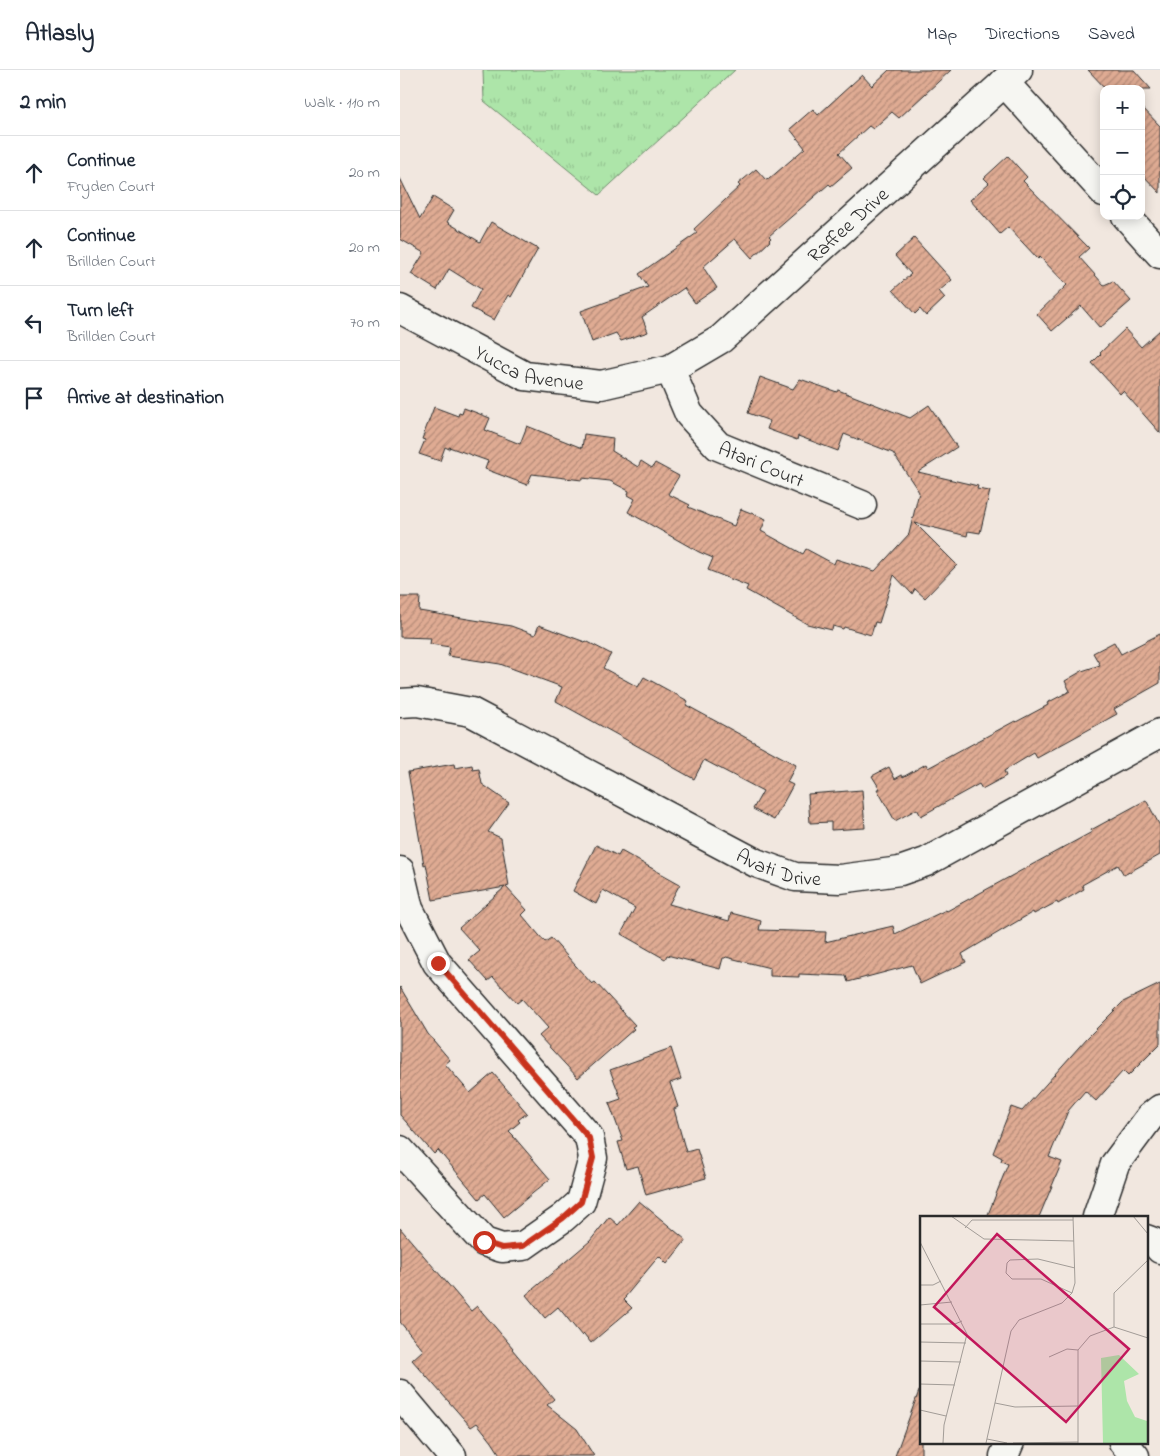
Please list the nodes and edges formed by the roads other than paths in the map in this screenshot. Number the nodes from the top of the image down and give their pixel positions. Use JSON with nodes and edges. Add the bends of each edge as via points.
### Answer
{"nodes":[{"id":1,"x":1011,"y":76,"type":"edge"},
{"id":2,"x":1100,"y":187,"type":"edge"},
{"id":3,"x":1130,"y":220,"type":"edge"},
{"id":4,"x":1160,"y":254,"type":"edge"},
{"id":5,"x":400,"y":309,"type":"edge"},
{"id":6,"x":670,"y":369,"type":"junction"},
{"id":7,"x":862,"y":505,"type":"dead end"},
{"id":8,"x":400,"y":703,"type":"edge"},
{"id":9,"x":1160,"y":733,"type":"edge"},
{"id":10,"x":400,"y":870,"type":"edge"},
{"id":11,"x":1160,"y":1109,"type":"edge"},
{"id":12,"x":400,"y":1150,"type":"edge"},
{"id":13,"x":1098,"y":1216,"type":"edge"},
{"id":14,"x":1148,"y":1240,"type":"edge"},
{"id":15,"x":1160,"y":1249,"type":"edge"},
{"id":16,"x":400,"y":1394,"type":"edge"},
{"id":17,"x":1009,"y":1444,"type":"edge"},
{"id":18,"x":1125,"y":1444,"type":"edge"},
{"id":19,"x":452,"y":1456,"type":"edge"},
{"id":20,"x":1004,"y":1456,"type":"edge"},
{"id":21,"x":1135,"y":1456,"type":"edge"}],
"edges":[{"from":1,"to":2,"type":"street"},
{"from":1,"to":6,"type":"street","name":"Raffee Drive","via":[[721,338]]},
{"from":3,"to":4,"type":"street"},
{"from":5,"to":6,"type":"street","name":"Yucca Avenue","via":[[525,376],[600,385]]},
{"from":6,"to":7,"type":"street","name":"Atari Court","via":[[689,414],[718,446]]},
{"from":8,"to":9,"type":"street","name":"Avati Drive","via":[[416,702],[472,712],[756,863],[795,877],[840,878],[900,871],[926,862]]},
{"from":10,"to":12,"type":"street","via":[[409,909],[438,963],[589,1138],[593,1158],[581,1202],[523,1246],[502,1248],[484,1242]]},
{"from":11,"to":13,"type":"street","via":[[1150,1117],[1114,1164]]},
{"from":14,"to":15,"type":"street"},
{"from":16,"to":19,"type":"street"},
{"from":17,"to":20,"type":"street"},
{"from":18,"to":21,"type":"street"}]}
